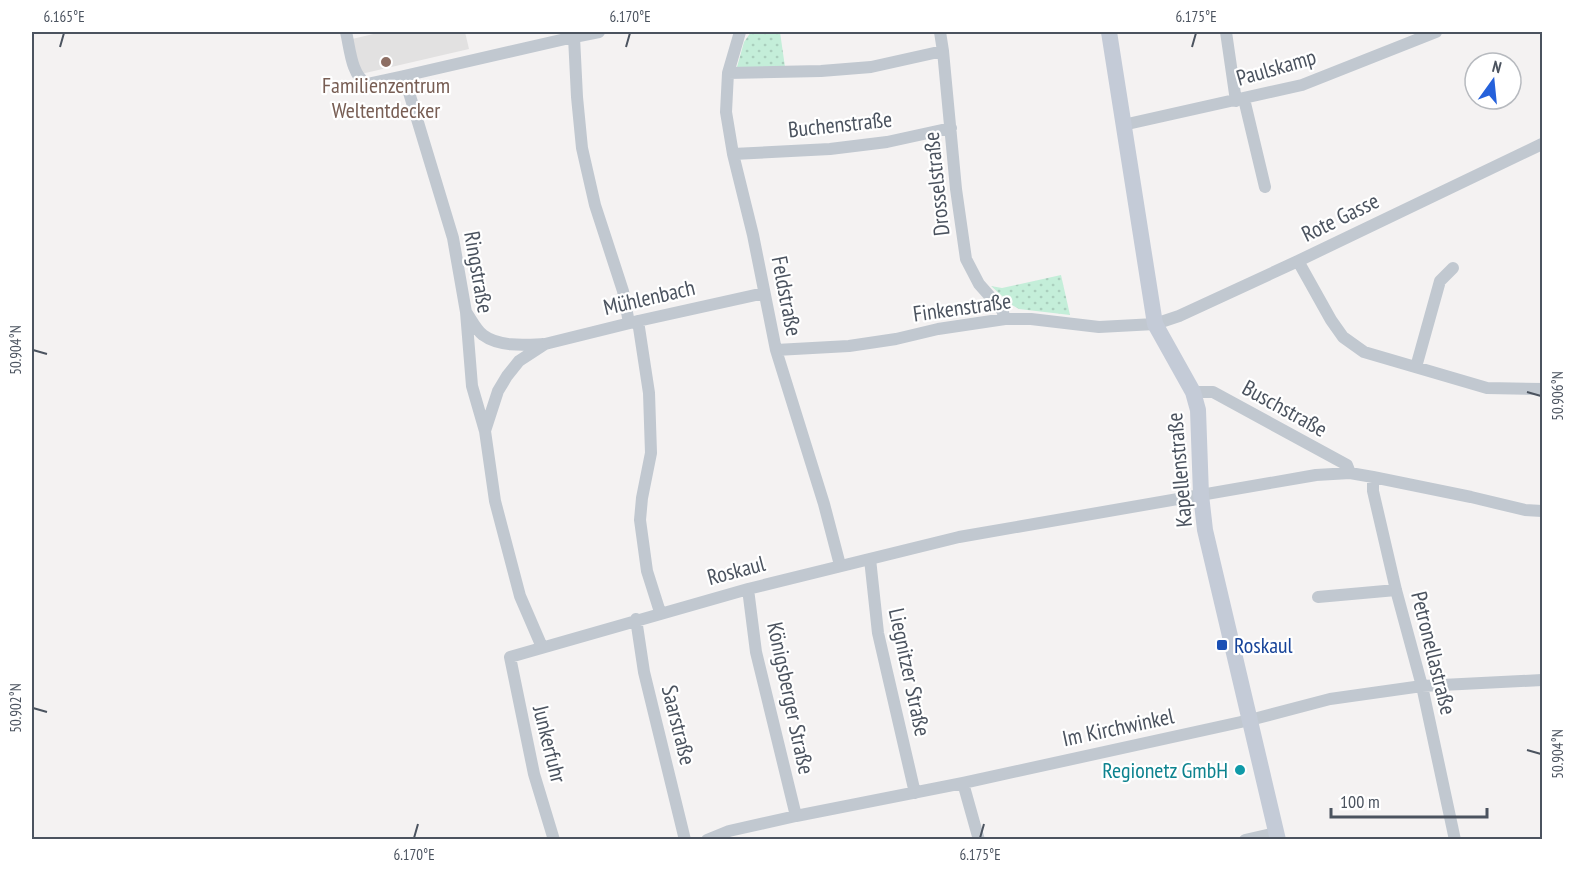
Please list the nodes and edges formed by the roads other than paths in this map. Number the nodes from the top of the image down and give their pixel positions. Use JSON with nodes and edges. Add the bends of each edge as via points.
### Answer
{"nodes":[{"id":1,"x":346,"y":32,"type":"edge"},
{"id":2,"x":599,"y":32,"type":"edge"},
{"id":3,"x":740,"y":32,"type":"edge"},
{"id":4,"x":940,"y":32,"type":"edge"},
{"id":5,"x":1109,"y":32,"type":"edge"},
{"id":6,"x":1226,"y":32,"type":"edge"},
{"id":7,"x":1436,"y":32,"type":"edge"},
{"id":8,"x":574,"y":37,"type":"junction"},
{"id":9,"x":944,"y":51,"type":"junction"},
{"id":10,"x":728,"y":73,"type":"junction"},
{"id":11,"x":404,"y":76,"type":"junction"},
{"id":12,"x":1240,"y":100,"type":"junction"},
{"id":13,"x":1123,"y":125,"type":"junction"},
{"id":14,"x":951,"y":128,"type":"junction"},
{"id":15,"x":1542,"y":144,"type":"edge"},
{"id":16,"x":733,"y":154,"type":"junction"},
{"id":17,"x":1264,"y":187,"type":"dead end"},
{"id":18,"x":1298,"y":261,"type":"junction"},
{"id":19,"x":1453,"y":268,"type":"dead end"},
{"id":20,"x":764,"y":293,"type":"junction"},
{"id":21,"x":466,"y":312,"type":"junction"},
{"id":22,"x":1005,"y":319,"type":"junction"},
{"id":23,"x":633,"y":322,"type":"junction"},
{"id":24,"x":1155,"y":324,"type":"junction"},
{"id":25,"x":544,"y":344,"type":"junction"},
{"id":26,"x":776,"y":350,"type":"junction"},
{"id":27,"x":1416,"y":367,"type":"junction"},
{"id":28,"x":1542,"y":389,"type":"edge"},
{"id":29,"x":1193,"y":392,"type":"junction"},
{"id":30,"x":485,"y":431,"type":"junction"},
{"id":31,"x":1350,"y":474,"type":"junction"},
{"id":32,"x":1373,"y":477,"type":"junction"},
{"id":33,"x":1201,"y":495,"type":"junction"},
{"id":34,"x":1542,"y":511,"type":"edge"},
{"id":35,"x":870,"y":559,"type":"junction"},
{"id":36,"x":840,"y":565,"type":"junction"},
{"id":37,"x":748,"y":589,"type":"junction"},
{"id":38,"x":1396,"y":590,"type":"junction"},
{"id":39,"x":1318,"y":597,"type":"dead end"},
{"id":40,"x":660,"y":612,"type":"junction"},
{"id":41,"x":636,"y":620,"type":"junction"},
{"id":42,"x":542,"y":646,"type":"junction"},
{"id":43,"x":510,"y":657,"type":"joint"},
{"id":44,"x":1542,"y":680,"type":"edge"},
{"id":45,"x":1422,"y":686,"type":"junction"},
{"id":46,"x":1250,"y":720,"type":"junction"},
{"id":47,"x":963,"y":783,"type":"junction"},
{"id":48,"x":915,"y":794,"type":"junction"},
{"id":49,"x":796,"y":816,"type":"junction"},
{"id":50,"x":1277,"y":836,"type":"edge"},
{"id":51,"x":554,"y":840,"type":"edge"},
{"id":52,"x":685,"y":840,"type":"edge"},
{"id":53,"x":707,"y":840,"type":"edge"},
{"id":54,"x":979,"y":840,"type":"edge"},
{"id":55,"x":1245,"y":840,"type":"edge"},
{"id":56,"x":1455,"y":840,"type":"edge"}],
"edges":[{"from":1,"to":11,"type":"street","via":[[360,80],[367,84]]},
{"from":2,"to":8,"type":"street"},
{"from":3,"to":10,"type":"street","name":"Feldstraße"},
{"from":4,"to":9,"type":"street","name":"Drosselstraße"},
{"from":5,"to":13,"type":"street","name":"Kapellenstraße"},
{"from":6,"to":12,"type":"street"},
{"from":7,"to":12,"type":"street","name":"Paulskamp","via":[[1302,85]]},
{"from":8,"to":11,"type":"street"},
{"from":8,"to":23,"type":"street","via":[[582,147],[595,205]]},
{"from":9,"to":10,"type":"street","via":[[871,67]]},
{"from":9,"to":14,"type":"street","name":"Drosselstraße"},
{"from":10,"to":16,"type":"street","name":"Feldstraße","via":[[726,112]]},
{"from":11,"to":21,"type":"street","name":"Ringstraße","via":[[453,238]]},
{"from":12,"to":13,"type":"street","name":"Paulskamp"},
{"from":12,"to":17,"type":"street"},
{"from":13,"to":24,"type":"street","name":"Kapellenstraße"},
{"from":14,"to":16,"type":"street","name":"Buchenstraße","via":[[830,149]]},
{"from":14,"to":22,"type":"street","name":"Drosselstraße","via":[[966,259]]},
{"from":15,"to":18,"type":"street","name":"Rote Gasse"},
{"from":16,"to":20,"type":"street","name":"Feldstraße"},
{"from":18,"to":24,"type":"street","name":"Rote Gasse"},
{"from":18,"to":27,"type":"street","via":[[1343,337],[1364,352]]},
{"from":19,"to":27,"type":"street","via":[[1440,281]]},
{"from":20,"to":23,"type":"street","name":"Mühlenbach"},
{"from":20,"to":26,"type":"street","name":"Feldstraße"},
{"from":21,"to":25,"type":"street","name":"Mühlenbach","via":[[483,335],[500,342]]},
{"from":21,"to":30,"type":"street","name":"Ringstraße","via":[[472,386]]},
{"from":22,"to":24,"type":"street","name":"Finkenstraße","via":[[1099,327]]},
{"from":22,"to":26,"type":"street","name":"Finkenstraße","via":[[849,346]]},
{"from":23,"to":25,"type":"street","name":"Mühlenbach"},
{"from":23,"to":40,"type":"street","via":[[649,393],[651,453],[640,520],[647,571]]},
{"from":24,"to":29,"type":"street","name":"Kapellenstraße"},
{"from":25,"to":30,"type":"street","name":"Mühlenbach","via":[[519,361],[507,376]]},
{"from":26,"to":36,"type":"street","name":"Feldstraße"},
{"from":27,"to":28,"type":"street","via":[[1487,388]]},
{"from":29,"to":31,"type":"street","name":"Buschstraße","via":[[1213,392],[1347,465]]},
{"from":29,"to":33,"type":"street","name":"Kapellenstraße","via":[[1200,428]]},
{"from":30,"to":42,"type":"street","name":"Ringstraße","via":[[495,501],[520,596]]},
{"from":31,"to":32,"type":"street","name":"Roskaul"},
{"from":31,"to":33,"type":"street","name":"Roskaul","via":[[1316,475]]},
{"from":32,"to":34,"type":"street","name":"Roskaul"},
{"from":32,"to":38,"type":"street","name":"Petronellastraße"},
{"from":33,"to":35,"type":"street","name":"Roskaul","via":[[1005,528]]},
{"from":33,"to":46,"type":"street","name":"Kapellenstraße","via":[[1205,530]]},
{"from":35,"to":36,"type":"street","name":"Roskaul"},
{"from":35,"to":48,"type":"street","name":"Liegnitzer Straße","via":[[878,633]]},
{"from":36,"to":37,"type":"street","name":"Roskaul"},
{"from":37,"to":40,"type":"street","name":"Roskaul"},
{"from":37,"to":49,"type":"street","name":"Königsberger Straße","via":[[756,652]]},
{"from":38,"to":39,"type":"street"},
{"from":38,"to":45,"type":"street","name":"Petronellastraße"},
{"from":40,"to":41,"type":"street","name":"Roskaul"},
{"from":41,"to":42,"type":"street","name":"Roskaul"},
{"from":41,"to":52,"type":"street","name":"Saarstraße","via":[[644,672]]},
{"from":42,"to":43,"type":"street","name":"Roskaul"},
{"from":43,"to":51,"type":"street","name":"Junkerfuhr","via":[[534,774]]},
{"from":44,"to":45,"type":"street","name":"Im Kirchwinkel"},
{"from":45,"to":46,"type":"street","name":"Im Kirchwinkel","via":[[1330,699]]},
{"from":45,"to":56,"type":"street","name":"Petronellastraße"},
{"from":46,"to":47,"type":"street","name":"Im Kirchwinkel"},
{"from":46,"to":50,"type":"street","name":"Kapellenstraße"},
{"from":47,"to":48,"type":"street","name":"Im Kirchwinkel"},
{"from":47,"to":54,"type":"street"},
{"from":48,"to":49,"type":"street","name":"Im Kirchwinkel"},
{"from":49,"to":53,"type":"street","name":"Im Kirchwinkel"},
{"from":50,"to":55,"type":"street"}]}
